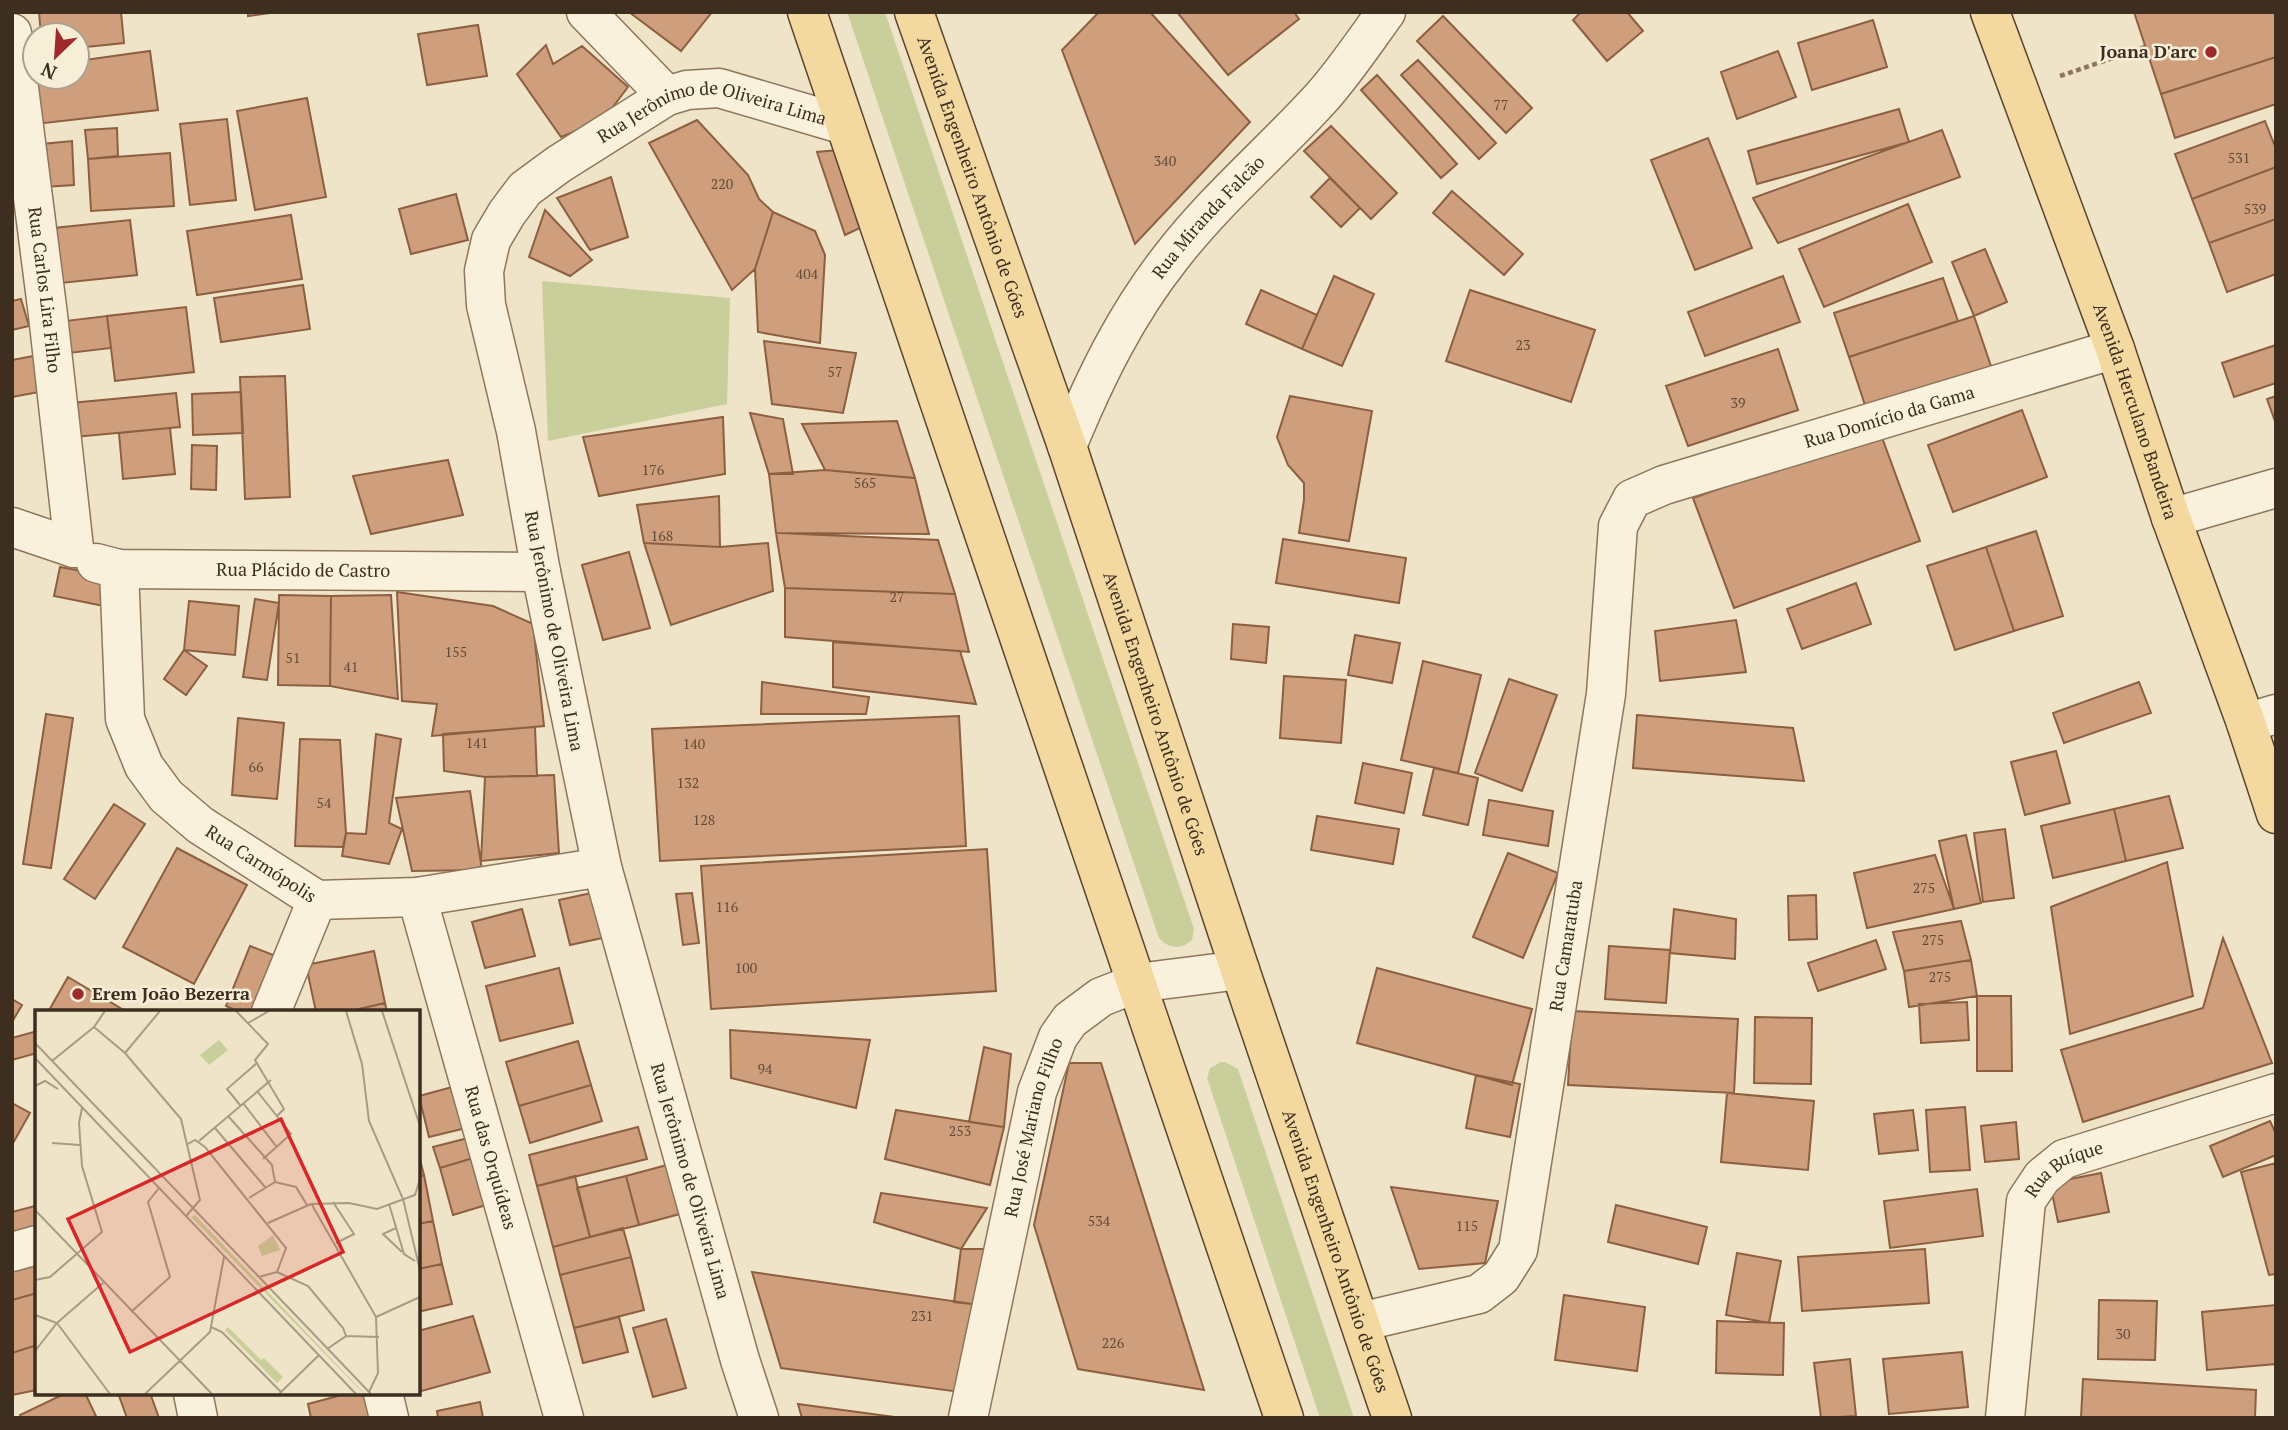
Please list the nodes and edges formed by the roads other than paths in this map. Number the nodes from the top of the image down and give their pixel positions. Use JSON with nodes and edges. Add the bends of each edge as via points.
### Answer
{"nodes":[{"id":1,"x":586,"y":12,"type":"edge"},
{"id":2,"x":807,"y":12,"type":"edge"},
{"id":3,"x":914,"y":12,"type":"edge"},
{"id":4,"x":1386,"y":12,"type":"edge"},
{"id":5,"x":1990,"y":12,"type":"edge"},
{"id":6,"x":12,"y":33,"type":"edge"},
{"id":7,"x":667,"y":96,"type":"junction"},
{"id":8,"x":17,"y":112,"type":"edge"},
{"id":9,"x":845,"y":125,"type":"junction"},
{"id":10,"x":2115,"y":349,"type":"junction"},
{"id":11,"x":1067,"y":446,"type":"junction"},
{"id":12,"x":1664,"y":485,"type":"joint"},
{"id":13,"x":2276,"y":488,"type":"edge"},
{"id":14,"x":2171,"y":517,"type":"junction"},
{"id":15,"x":12,"y":527,"type":"edge"},
{"id":16,"x":74,"y":548,"type":"junction"},
{"id":17,"x":119,"y":569,"type":"junction"},
{"id":18,"x":541,"y":572,"type":"junction"},
{"id":19,"x":2261,"y":719,"type":"edge"},
{"id":20,"x":2276,"y":814,"type":"edge"},
{"id":21,"x":602,"y":867,"type":"junction"},
{"id":22,"x":417,"y":897,"type":"junction"},
{"id":23,"x":317,"y":900,"type":"junction"},
{"id":24,"x":1240,"y":970,"type":"junction"},
{"id":25,"x":1137,"y":983,"type":"junction"},
{"id":26,"x":272,"y":1010,"type":"edge"},
{"id":27,"x":2276,"y":1093,"type":"edge"},
{"id":28,"x":35,"y":1245,"type":"edge"},
{"id":29,"x":12,"y":1251,"type":"edge"},
{"id":30,"x":1360,"y":1322,"type":"junction"},
{"id":31,"x":193,"y":1395,"type":"edge"},
{"id":32,"x":383,"y":1395,"type":"edge"},
{"id":33,"x":198,"y":1418,"type":"edge"},
{"id":34,"x":389,"y":1418,"type":"edge"},
{"id":35,"x":564,"y":1418,"type":"edge"},
{"id":36,"x":759,"y":1418,"type":"edge"},
{"id":37,"x":968,"y":1418,"type":"edge"},
{"id":38,"x":1284,"y":1418,"type":"edge"},
{"id":39,"x":1392,"y":1418,"type":"edge"},
{"id":40,"x":2006,"y":1418,"type":"edge"}],
"edges":[{"from":1,"to":7,"type":"street"},
{"from":2,"to":9,"type":"main road"},
{"from":3,"to":11,"type":"main road","name":"Avenida Engenheiro Antônio de Góes"},
{"from":4,"to":11,"type":"street","name":"Rua Miranda Falcão","via":[[1322,96],[1172,256],[1119,333]]},
{"from":5,"to":10,"type":"main road","name":"Avenida Herculano Bandeira"},
{"from":6,"to":8,"type":"street","name":"Rua Carlos Lira Filho"},
{"from":7,"to":9,"type":"street","name":"Rua Jerônimo de Oliveira Lima","via":[[719,88]]},
{"from":7,"to":18,"type":"street","name":"Rua Jerônimo de Oliveira Lima","via":[[525,189],[491,240],[484,271],[486,305],[516,432]]},
{"from":8,"to":16,"type":"street","name":"Rua Carlos Lira Filho","via":[[48,315]]},
{"from":9,"to":25,"type":"main road"},
{"from":10,"to":12,"type":"street","name":"Rua Domício da Gama"},
{"from":10,"to":14,"type":"main road","name":"Avenida Herculano Bandeira"},
{"from":11,"to":24,"type":"main road","name":"Avenida Engenheiro Antônio de Góes"},
{"from":12,"to":30,"type":"street","name":"Rua Camaratuba","via":[[1632,499],[1618,526],[1606,694],[1518,1250],[1501,1277],[1479,1294]]},
{"from":13,"to":14,"type":"street"},
{"from":14,"to":19,"type":"main road","name":"Avenida Herculano Bandeira"},
{"from":15,"to":16,"type":"street","name":"Rua Plácido de Castro"},
{"from":16,"to":17,"type":"street","name":"Rua Plácido de Castro","via":[[83,559]]},
{"from":17,"to":18,"type":"street","name":"Rua Plácido de Castro"},
{"from":17,"to":23,"type":"street","name":"Rua Carmópolis","via":[[125,719],[144,766],[166,796],[200,825]]},
{"from":18,"to":21,"type":"street","name":"Rua Jerônimo de Oliveira Lima"},
{"from":19,"to":20,"type":"main road","name":"Avenida Herculano Bandeira"},
{"from":21,"to":22,"type":"street","name":"Rua Carmópolis"},
{"from":21,"to":36,"type":"street","name":"Rua Jerônimo de Oliveira Lima"},
{"from":22,"to":23,"type":"street","name":"Rua Carmópolis"},
{"from":22,"to":35,"type":"street","name":"Rua das Orquídeas"},
{"from":23,"to":26,"type":"street"},
{"from":24,"to":25,"type":"street","name":"Rua José Mariano Filho"},
{"from":24,"to":30,"type":"main road","name":"Avenida Engenheiro Antônio de Góes"},
{"from":25,"to":37,"type":"street","name":"Rua José Mariano Filho","via":[[1101,997],[1070,1020],[1052,1051],[1037,1092]]},
{"from":25,"to":38,"type":"main road"},
{"from":27,"to":40,"type":"street","name":"Rua Buíque","via":[[2064,1159],[2042,1177],[2026,1201]]},
{"from":28,"to":29,"type":"street"},
{"from":30,"to":39,"type":"main road","name":"Avenida Engenheiro Antônio de Góes"},
{"from":31,"to":33,"type":"street"},
{"from":32,"to":34,"type":"street"}]}
